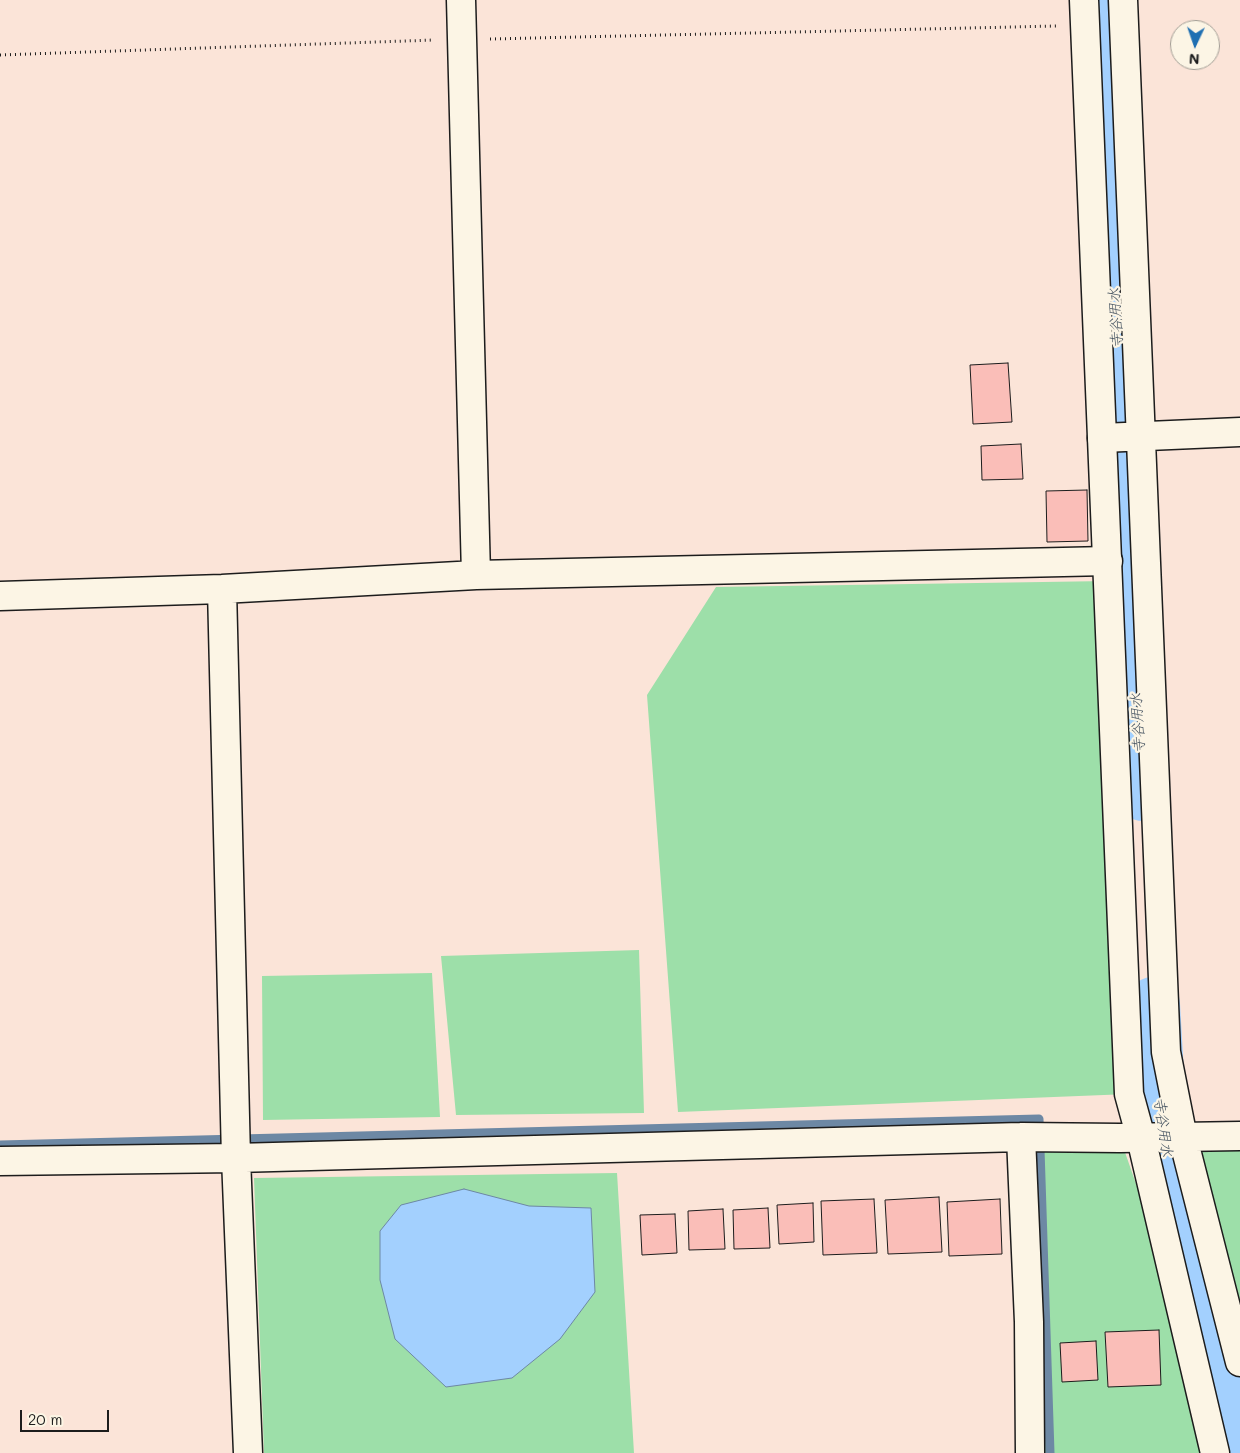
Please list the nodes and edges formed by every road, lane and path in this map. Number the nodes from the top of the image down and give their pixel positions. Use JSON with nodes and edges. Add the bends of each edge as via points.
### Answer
{"nodes":[{"id":1,"x":461,"y":0,"type":"edge"},
{"id":2,"x":1123,"y":0,"type":"edge"},
{"id":3,"x":1084,"y":13,"type":"edge"},
{"id":4,"x":462,"y":39,"type":"junction"},
{"id":5,"x":0,"y":55,"type":"edge"},
{"id":6,"x":1240,"y":432,"type":"edge"},
{"id":7,"x":1140,"y":436,"type":"junction"},
{"id":8,"x":1103,"y":438,"type":"junction"},
{"id":9,"x":1108,"y":561,"type":"junction"},
{"id":10,"x":476,"y":575,"type":"junction"},
{"id":11,"x":222,"y":590,"type":"junction"},
{"id":12,"x":0,"y":596,"type":"edge"},
{"id":13,"x":1240,"y":1136,"type":"edge"},
{"id":14,"x":1031,"y":1137,"type":"junction"},
{"id":15,"x":1162,"y":1138,"type":"junction"},
{"id":16,"x":236,"y":1158,"type":"junction"},
{"id":17,"x":0,"y":1161,"type":"edge"},
{"id":18,"x":1240,"y":1362,"type":"edge"},
{"id":19,"x":248,"y":1453,"type":"edge"},
{"id":20,"x":1030,"y":1453,"type":"edge"},
{"id":21,"x":1215,"y":1453,"type":"edge"}],
"edges":[{"from":1,"to":4,"type":"street"},
{"from":2,"to":7,"type":"street"},
{"from":3,"to":4,"type":"path"},
{"from":3,"to":8,"type":"street"},
{"from":4,"to":5,"type":"path"},
{"from":4,"to":10,"type":"street"},
{"from":6,"to":7,"type":"street"},
{"from":7,"to":8,"type":"street"},
{"from":7,"to":15,"type":"street","via":[[1166,1052]]},
{"from":8,"to":9,"type":"street"},
{"from":9,"to":10,"type":"street"},
{"from":9,"to":15,"type":"street","via":[[1129,1094]]},
{"from":10,"to":11,"type":"street"},
{"from":11,"to":12,"type":"street"},
{"from":11,"to":16,"type":"street"},
{"from":13,"to":15,"type":"street"},
{"from":14,"to":15,"type":"street"},
{"from":14,"to":16,"type":"street"},
{"from":14,"to":20,"type":"street"},
{"from":15,"to":18,"type":"street"},
{"from":15,"to":21,"type":"street"},
{"from":16,"to":17,"type":"street"},
{"from":16,"to":19,"type":"street"}]}
